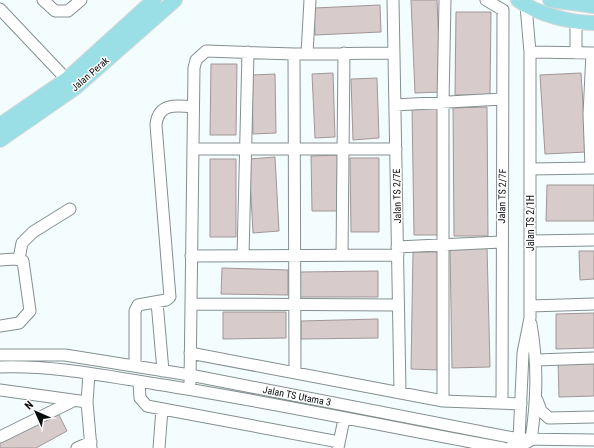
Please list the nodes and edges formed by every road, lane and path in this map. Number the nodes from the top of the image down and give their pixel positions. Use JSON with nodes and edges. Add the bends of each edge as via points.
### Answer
{"nodes":[{"id":1,"x":43,"y":0,"type":"edge"},
{"id":2,"x":154,"y":0,"type":"edge"},
{"id":3,"x":175,"y":0,"type":"edge"},
{"id":4,"x":310,"y":0,"type":"edge"},
{"id":5,"x":393,"y":0,"type":"edge"},
{"id":6,"x":445,"y":0,"type":"edge"},
{"id":7,"x":486,"y":0,"type":"edge"},
{"id":8,"x":550,"y":0,"type":"edge"},
{"id":9,"x":75,"y":2,"type":"edge"},
{"id":10,"x":522,"y":3,"type":"edge"},
{"id":11,"x":594,"y":6,"type":"edge"},
{"id":12,"x":0,"y":9,"type":"edge"},
{"id":13,"x":576,"y":23,"type":"junction"},
{"id":14,"x":594,"y":23,"type":"edge"},
{"id":15,"x":248,"y":52,"type":"junction"},
{"id":16,"x":530,"y":52,"type":"junction"},
{"id":17,"x":344,"y":53,"type":"junction"},
{"id":18,"x":394,"y":53,"type":"junction"},
{"id":19,"x":576,"y":53,"type":"junction"},
{"id":20,"x":593,"y":53,"type":"edge"},
{"id":21,"x":294,"y":54,"type":"junction"},
{"id":22,"x":307,"y":54,"type":"junction"},
{"id":23,"x":71,"y":84,"type":"junction"},
{"id":24,"x":502,"y":99,"type":"junction"},
{"id":25,"x":444,"y":102,"type":"junction"},
{"id":26,"x":395,"y":105,"type":"junction"},
{"id":27,"x":193,"y":107,"type":"junction"},
{"id":28,"x":591,"y":114,"type":"edge"},
{"id":29,"x":0,"y":125,"type":"edge"},
{"id":30,"x":0,"y":140,"type":"edge"},
{"id":31,"x":193,"y":149,"type":"junction"},
{"id":32,"x":246,"y":149,"type":"junction"},
{"id":33,"x":294,"y":149,"type":"junction"},
{"id":34,"x":343,"y":149,"type":"junction"},
{"id":35,"x":396,"y":149,"type":"junction"},
{"id":36,"x":592,"y":168,"type":"edge"},
{"id":37,"x":530,"y":169,"type":"junction"},
{"id":38,"x":70,"y":209,"type":"dead end"},
{"id":39,"x":594,"y":240,"type":"edge"},
{"id":40,"x":530,"y":241,"type":"junction"},
{"id":41,"x":501,"y":242,"type":"junction"},
{"id":42,"x":444,"y":245,"type":"junction"},
{"id":43,"x":398,"y":251,"type":"junction"},
{"id":44,"x":342,"y":255,"type":"junction"},
{"id":45,"x":191,"y":256,"type":"junction"},
{"id":46,"x":243,"y":256,"type":"junction"},
{"id":47,"x":293,"y":256,"type":"junction"},
{"id":48,"x":0,"y":260,"type":"edge"},
{"id":49,"x":18,"y":260,"type":"junction"},
{"id":50,"x":157,"y":302,"type":"junction"},
{"id":51,"x":191,"y":304,"type":"junction"},
{"id":52,"x":294,"y":304,"type":"junction"},
{"id":53,"x":594,"y":304,"type":"edge"},
{"id":54,"x":398,"y":305,"type":"junction"},
{"id":55,"x":530,"y":306,"type":"junction"},
{"id":56,"x":530,"y":318,"type":"junction"},
{"id":57,"x":0,"y":326,"type":"edge"},
{"id":58,"x":190,"y":353,"type":"junction"},
{"id":59,"x":523,"y":353,"type":"junction"},
{"id":60,"x":0,"y":355,"type":"edge"},
{"id":61,"x":536,"y":357,"type":"junction"},
{"id":62,"x":594,"y":358,"type":"edge"},
{"id":63,"x":135,"y":366,"type":"junction"},
{"id":64,"x":0,"y":367,"type":"edge"},
{"id":65,"x":163,"y":371,"type":"junction"},
{"id":66,"x":295,"y":372,"type":"junction"},
{"id":67,"x":89,"y":374,"type":"junction"},
{"id":68,"x":190,"y":375,"type":"junction"},
{"id":69,"x":139,"y":382,"type":"junction"},
{"id":70,"x":190,"y":389,"type":"junction"},
{"id":71,"x":0,"y":390,"type":"edge"},
{"id":72,"x":400,"y":392,"type":"junction"},
{"id":73,"x":537,"y":399,"type":"junction"},
{"id":74,"x":443,"y":400,"type":"junction"},
{"id":75,"x":73,"y":401,"type":"junction"},
{"id":76,"x":87,"y":402,"type":"junction"},
{"id":77,"x":502,"y":403,"type":"junction"},
{"id":78,"x":521,"y":404,"type":"junction"},
{"id":79,"x":162,"y":409,"type":"junction"},
{"id":80,"x":594,"y":417,"type":"edge"},
{"id":81,"x":344,"y":419,"type":"junction"},
{"id":82,"x":0,"y":437,"type":"edge"},
{"id":83,"x":594,"y":440,"type":"edge"},
{"id":84,"x":526,"y":443,"type":"edge"},
{"id":85,"x":91,"y":445,"type":"edge"},
{"id":86,"x":338,"y":445,"type":"edge"},
{"id":87,"x":78,"y":448,"type":"edge"},
{"id":88,"x":159,"y":448,"type":"edge"},
{"id":89,"x":503,"y":448,"type":"edge"},
{"id":90,"x":509,"y":448,"type":"edge"}],
"edges":[{"from":1,"to":9,"type":"street","via":[[55,11],[68,11]]},
{"from":2,"to":23,"type":"main road","name":"Jalan Perak"},
{"from":3,"to":23,"type":"main road","name":"Jalan Perak"},
{"from":4,"to":22,"type":"street"},
{"from":5,"to":18,"type":"street","name":"Jalan TS 2/7E"},
{"from":6,"to":25,"type":"street"},
{"from":7,"to":24,"type":"street","name":"Jalan TS 2/7F","via":[[503,10]]},
{"from":8,"to":11,"type":"main road"},
{"from":10,"to":13,"type":"main road"},
{"from":10,"to":16,"type":"street","name":"Jalan TS 2/1H"},
{"from":12,"to":23,"type":"street"},
{"from":13,"to":14,"type":"main road"},
{"from":13,"to":19,"type":"street"},
{"from":15,"to":21,"type":"street"},
{"from":15,"to":27,"type":"street","via":[[206,51],[196,60]]},
{"from":15,"to":32,"type":"street"},
{"from":16,"to":19,"type":"street"},
{"from":16,"to":37,"type":"street","name":"Jalan TS 2/1H"},
{"from":17,"to":18,"type":"street"},
{"from":17,"to":22,"type":"street"},
{"from":17,"to":34,"type":"street"},
{"from":18,"to":26,"type":"street","name":"Jalan TS 2/7E"},
{"from":19,"to":20,"type":"street"},
{"from":20,"to":28,"type":"street"},
{"from":21,"to":22,"type":"street"},
{"from":21,"to":33,"type":"street"},
{"from":23,"to":29,"type":"main road","name":"Jalan Perak"},
{"from":23,"to":30,"type":"main road","name":"Jalan Perak"},
{"from":24,"to":25,"type":"street"},
{"from":24,"to":41,"type":"street","name":"Jalan TS 2/7F"},
{"from":25,"to":26,"type":"street"},
{"from":25,"to":42,"type":"street"},
{"from":26,"to":35,"type":"street","name":"Jalan TS 2/7E"},
{"from":27,"to":31,"type":"street"},
{"from":27,"to":50,"type":"street","via":[[177,105],[164,109],[157,116],[159,171],[171,288],[170,297]]},
{"from":28,"to":36,"type":"street"},
{"from":31,"to":32,"type":"street"},
{"from":31,"to":45,"type":"street"},
{"from":32,"to":33,"type":"street"},
{"from":32,"to":46,"type":"street"},
{"from":33,"to":34,"type":"street"},
{"from":33,"to":47,"type":"street"},
{"from":34,"to":35,"type":"street"},
{"from":34,"to":44,"type":"street"},
{"from":35,"to":43,"type":"street","name":"Jalan TS 2/7E"},
{"from":36,"to":37,"type":"street"},
{"from":37,"to":40,"type":"street","name":"Jalan TS 2/1H"},
{"from":38,"to":49,"type":"street","via":[[33,232],[22,243]]},
{"from":39,"to":40,"type":"street"},
{"from":40,"to":55,"type":"street","name":"Jalan TS 2/1H"},
{"from":41,"to":42,"type":"street"},
{"from":41,"to":77,"type":"street","name":"Jalan TS 2/7F"},
{"from":42,"to":43,"type":"street"},
{"from":42,"to":74,"type":"street"},
{"from":43,"to":44,"type":"street"},
{"from":43,"to":54,"type":"street","name":"Jalan TS 2/7E"},
{"from":44,"to":47,"type":"street"},
{"from":45,"to":46,"type":"street"},
{"from":45,"to":51,"type":"street"},
{"from":46,"to":47,"type":"street"},
{"from":47,"to":52,"type":"street"},
{"from":48,"to":49,"type":"street"},
{"from":49,"to":57,"type":"street","via":[[23,261],[30,311],[19,323]]},
{"from":50,"to":63,"type":"street","via":[[138,305],[134,311]]},
{"from":50,"to":65,"type":"street"},
{"from":51,"to":52,"type":"street"},
{"from":51,"to":58,"type":"street"},
{"from":52,"to":54,"type":"street"},
{"from":52,"to":66,"type":"street"},
{"from":53,"to":55,"type":"street"},
{"from":54,"to":72,"type":"street","name":"Jalan TS 2/7E"},
{"from":55,"to":56,"type":"street","name":"Jalan TS 2/1H"},
{"from":56,"to":59,"type":"street","name":"Jalan TS 2/1H"},
{"from":56,"to":61,"type":"street"},
{"from":58,"to":66,"type":"street"},
{"from":58,"to":68,"type":"street"},
{"from":59,"to":61,"type":"street"},
{"from":59,"to":78,"type":"street","name":"Jalan TS 2/1H"},
{"from":60,"to":63,"type":"street","name":"Jalan TS Utama 3","via":[[64,355]]},
{"from":61,"to":62,"type":"street"},
{"from":61,"to":73,"type":"street"},
{"from":63,"to":65,"type":"street","name":"Jalan TS Utama 3"},
{"from":64,"to":67,"type":"street","name":"Jalan TS Utama 3","via":[[23,366]]},
{"from":65,"to":68,"type":"street","name":"Jalan TS Utama 3"},
{"from":66,"to":72,"type":"street"},
{"from":67,"to":69,"type":"street","name":"Jalan TS Utama 3"},
{"from":67,"to":76,"type":"street"},
{"from":68,"to":70,"type":"street"},
{"from":68,"to":84,"type":"street","name":"Jalan TS Utama 3"},
{"from":69,"to":70,"type":"street","name":"Jalan TS Utama 3"},
{"from":69,"to":79,"type":"street","via":[[140,398],[147,406]]},
{"from":70,"to":81,"type":"street","name":"Jalan TS Utama 3"},
{"from":71,"to":75,"type":"street"},
{"from":72,"to":74,"type":"street"},
{"from":73,"to":80,"type":"street","via":[[541,411],[549,418]]},
{"from":73,"to":84,"type":"street"},
{"from":74,"to":77,"type":"street"},
{"from":75,"to":76,"type":"street"},
{"from":75,"to":82,"type":"street"},
{"from":76,"to":85,"type":"street"},
{"from":77,"to":78,"type":"street"},
{"from":78,"to":84,"type":"street","name":"Jalan TS 2/1H"},
{"from":79,"to":86,"type":"street"},
{"from":79,"to":88,"type":"street"},
{"from":81,"to":86,"type":"street"},
{"from":81,"to":89,"type":"street","name":"Jalan TS Utama 3"},
{"from":83,"to":84,"type":"street","name":"Jalan TS Utama 3"},
{"from":84,"to":90,"type":"street"},
{"from":85,"to":87,"type":"street"}]}
